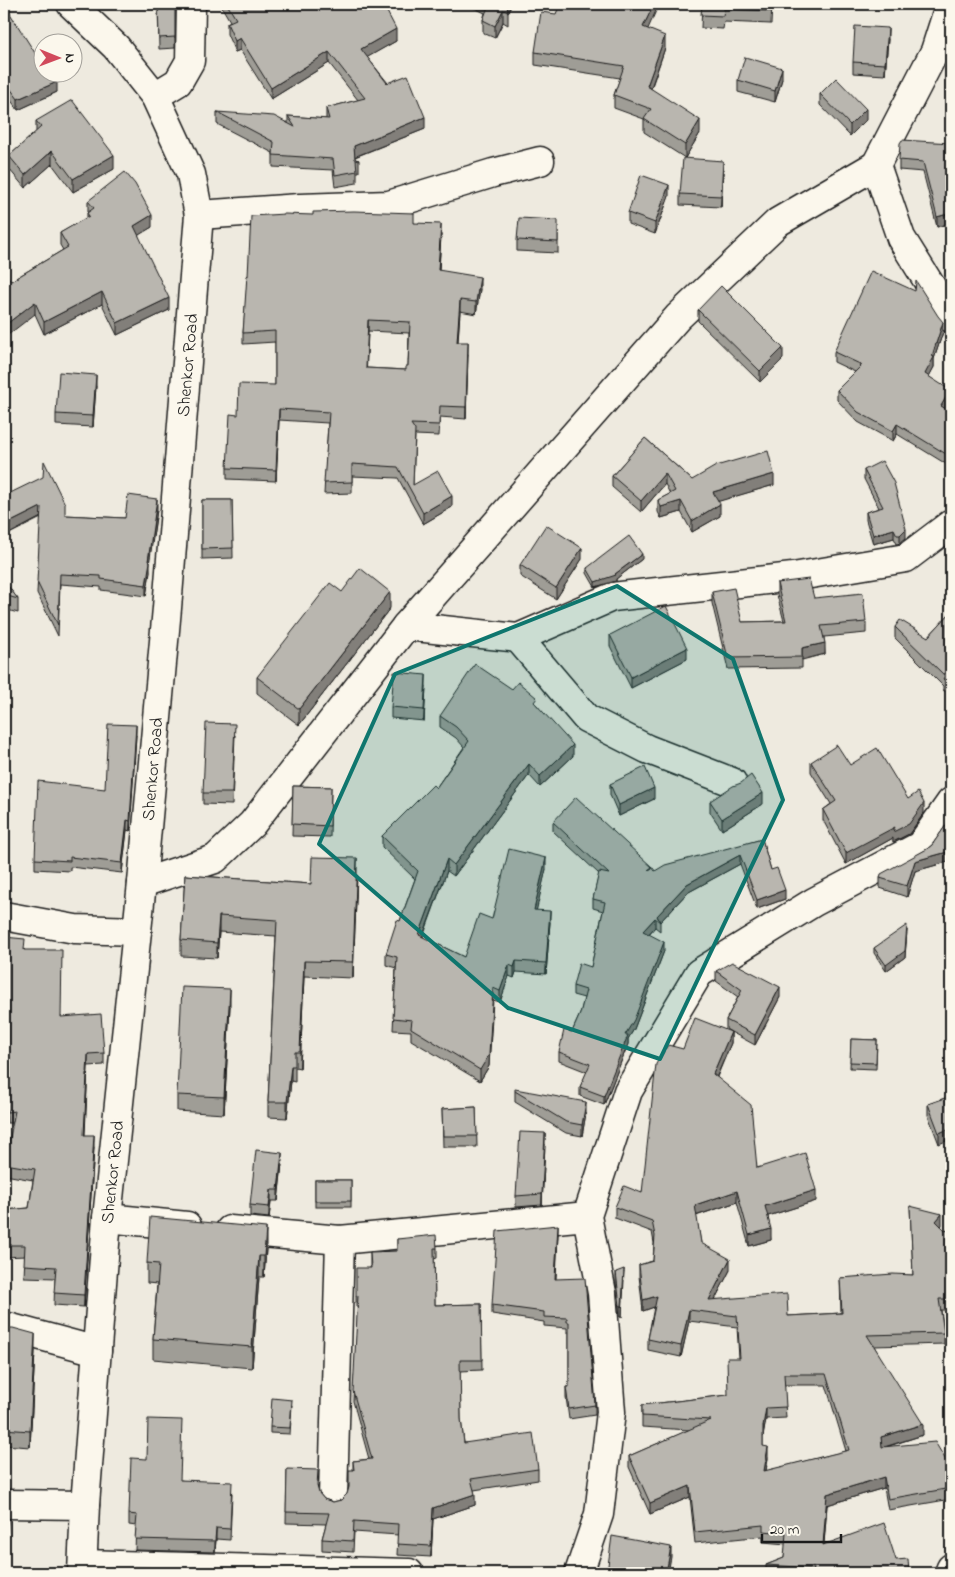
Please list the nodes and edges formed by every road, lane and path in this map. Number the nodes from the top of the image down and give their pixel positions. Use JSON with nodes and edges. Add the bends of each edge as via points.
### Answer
{"nodes":[{"id":1,"x":71,"y":4,"type":"edge"},
{"id":2,"x":191,"y":4,"type":"edge"},
{"id":3,"x":950,"y":4,"type":"edge"},
{"id":4,"x":155,"y":96,"type":"junction"},
{"id":5,"x":540,"y":161,"type":"dead end"},
{"id":6,"x":876,"y":165,"type":"junction"},
{"id":7,"x":199,"y":216,"type":"junction"},
{"id":8,"x":951,"y":318,"type":"edge"},
{"id":9,"x":951,"y":524,"type":"edge"},
{"id":10,"x":406,"y":626,"type":"junction"},
{"id":11,"x":518,"y":638,"type":"junction"},
{"id":12,"x":732,"y":782,"type":"dead end"},
{"id":13,"x":951,"y":802,"type":"edge"},
{"id":14,"x":142,"y":883,"type":"junction"},
{"id":15,"x":4,"y":916,"type":"edge"},
{"id":16,"x":137,"y":931,"type":"junction"},
{"id":17,"x":587,"y":1216,"type":"junction"},
{"id":18,"x":107,"y":1218,"type":"junction"},
{"id":19,"x":340,"y":1240,"type":"junction"},
{"id":20,"x":4,"y":1326,"type":"edge"},
{"id":21,"x":97,"y":1351,"type":"junction"},
{"id":22,"x":334,"y":1497,"type":"dead end"},
{"id":23,"x":4,"y":1504,"type":"edge"},
{"id":24,"x":84,"y":1505,"type":"junction"},
{"id":25,"x":951,"y":1568,"type":"edge"},
{"id":26,"x":82,"y":1569,"type":"edge"},
{"id":27,"x":409,"y":1573,"type":"edge"},
{"id":28,"x":579,"y":1573,"type":"edge"},
{"id":29,"x":949,"y":1573,"type":"edge"}],
"edges":[{"from":1,"to":4,"type":"street","name":"Shenkor Road","via":[[116,47]]},
{"from":2,"to":4,"type":"street","via":[[190,61],[178,82]]},
{"from":3,"to":6,"type":"street","via":[[935,51]]},
{"from":4,"to":7,"type":"street","name":"Shenkor Road","via":[[191,174]]},
{"from":5,"to":7,"type":"street","via":[[389,205]]},
{"from":6,"to":8,"type":"street","via":[[901,238]]},
{"from":6,"to":10,"type":"street","via":[[778,222],[678,317]]},
{"from":7,"to":14,"type":"street","name":"Shenkor Road"},
{"from":9,"to":11,"type":"street","via":[[906,558],[793,577],[612,597]]},
{"from":10,"to":11,"type":"street"},
{"from":10,"to":14,"type":"street","via":[[252,824],[215,858]]},
{"from":11,"to":12,"type":"street","via":[[586,718],[647,749]]},
{"from":13,"to":17,"type":"street","via":[[920,846],[814,902],[699,973],[628,1091]]},
{"from":14,"to":16,"type":"street","name":"Shenkor Road"},
{"from":15,"to":16,"type":"street","via":[[75,929]]},
{"from":16,"to":18,"type":"street","name":"Shenkor Road"},
{"from":17,"to":19,"type":"street"},
{"from":17,"to":28,"type":"street","via":[[602,1293],[611,1412],[598,1514]]},
{"from":18,"to":19,"type":"street"},
{"from":18,"to":21,"type":"street","name":"Shenkor Road"},
{"from":19,"to":22,"type":"street"},
{"from":20,"to":21,"type":"street"},
{"from":21,"to":24,"type":"street","name":"Shenkor Road"},
{"from":23,"to":24,"type":"street"},
{"from":24,"to":26,"type":"street","name":"Shenkor Road"},
{"from":25,"to":29,"type":"street"},
{"from":26,"to":27,"type":"street"}]}
